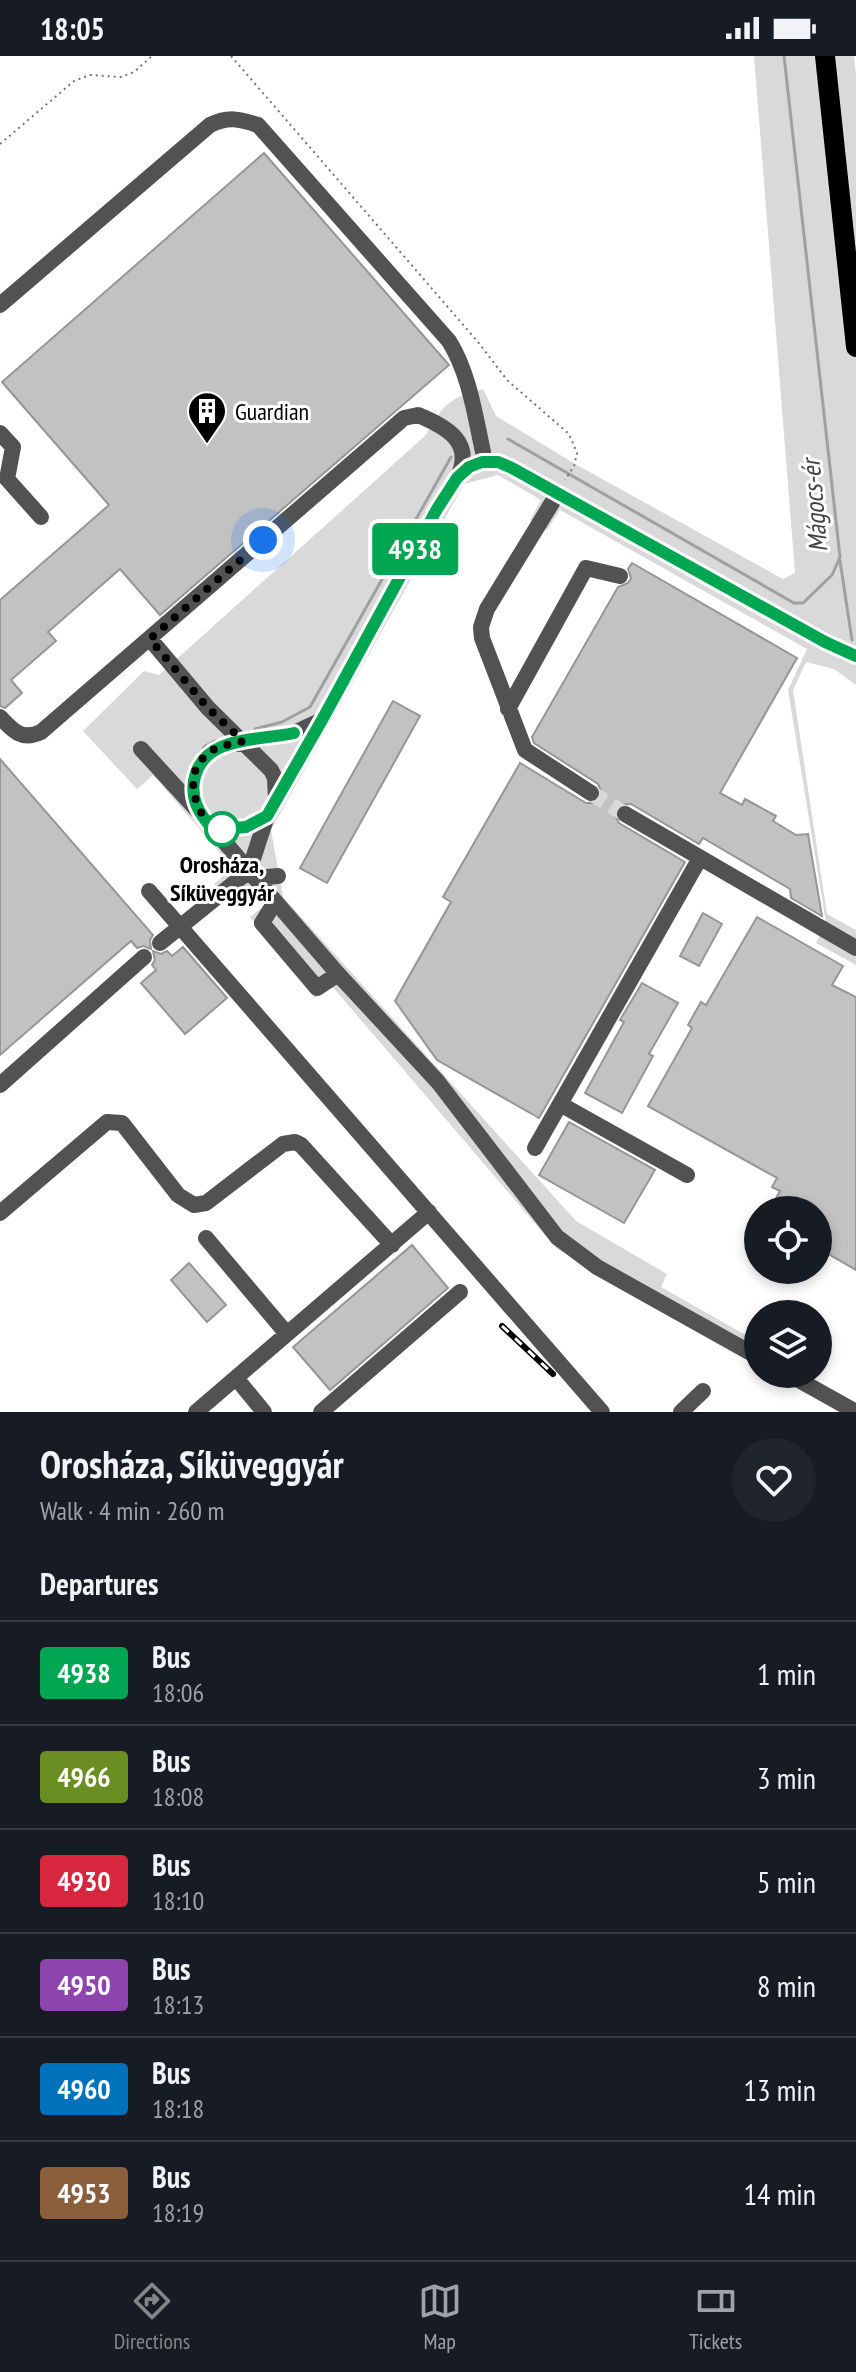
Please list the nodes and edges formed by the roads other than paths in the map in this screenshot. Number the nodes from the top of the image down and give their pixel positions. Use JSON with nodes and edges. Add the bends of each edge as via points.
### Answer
{"nodes":[{"id":1,"x":825,"y":56,"type":"edge"},
{"id":2,"x":0,"y":305,"type":"edge"},
{"id":3,"x":856,"y":347,"type":"edge"},
{"id":4,"x":448,"y":431,"type":"junction"},
{"id":5,"x":0,"y":433,"type":"edge"},
{"id":6,"x":483,"y":452,"type":"junction"},
{"id":7,"x":512,"y":468,"type":"junction"},
{"id":8,"x":457,"y":478,"type":"junction"},
{"id":9,"x":558,"y":493,"type":"junction"},
{"id":10,"x":41,"y":517,"type":"dead end"},
{"id":11,"x":620,"y":576,"type":"dead end"},
{"id":12,"x":150,"y":639,"type":"junction"},
{"id":13,"x":856,"y":656,"type":"edge"},
{"id":14,"x":508,"y":709,"type":"junction"},
{"id":15,"x":0,"y":717,"type":"edge"},
{"id":16,"x":322,"y":720,"type":"junction"},
{"id":17,"x":243,"y":741,"type":"junction"},
{"id":18,"x":141,"y":749,"type":"dead end"},
{"id":19,"x":591,"y":793,"type":"tunnel mouth"},
{"id":20,"x":276,"y":799,"type":"junction"},
{"id":21,"x":625,"y":814,"type":"tunnel mouth"},
{"id":22,"x":267,"y":816,"type":"junction"},
{"id":23,"x":206,"y":821,"type":"junction"},
{"id":24,"x":700,"y":858,"type":"junction"},
{"id":25,"x":252,"y":875,"type":"junction"},
{"id":26,"x":278,"y":876,"type":"dead end"},
{"id":27,"x":149,"y":891,"type":"dead end"},
{"id":28,"x":275,"y":902,"type":"junction"},
{"id":29,"x":180,"y":926,"type":"junction"},
{"id":30,"x":160,"y":943,"type":"dead end"},
{"id":31,"x":856,"y":948,"type":"edge"},
{"id":32,"x":144,"y":957,"type":"dead end"},
{"id":33,"x":338,"y":974,"type":"junction"},
{"id":34,"x":1,"y":1083,"type":"edge"},
{"id":35,"x":560,"y":1104,"type":"junction"},
{"id":36,"x":535,"y":1148,"type":"dead end"},
{"id":37,"x":687,"y":1175,"type":"dead end"},
{"id":38,"x":429,"y":1212,"type":"junction"},
{"id":39,"x":0,"y":1213,"type":"edge"},
{"id":40,"x":206,"y":1238,"type":"dead end"},
{"id":41,"x":392,"y":1245,"type":"junction"},
{"id":42,"x":460,"y":1292,"type":"dead end"},
{"id":43,"x":287,"y":1334,"type":"junction"},
{"id":44,"x":744,"y":1349,"type":"edge"},
{"id":45,"x":236,"y":1378,"type":"junction"},
{"id":46,"x":813,"y":1388,"type":"edge"},
{"id":47,"x":703,"y":1391,"type":"dead end"},
{"id":48,"x":196,"y":1412,"type":"edge"},
{"id":49,"x":264,"y":1412,"type":"edge"},
{"id":50,"x":321,"y":1412,"type":"edge"},
{"id":51,"x":602,"y":1412,"type":"edge"},
{"id":52,"x":681,"y":1412,"type":"edge"},
{"id":53,"x":856,"y":1412,"type":"edge"}],
"edges":[{"from":1,"to":3,"type":"main road"},
{"from":2,"to":6,"type":"street","via":[[210,125],[236,118],[258,125],[449,341],[459,359]]},
{"from":4,"to":6,"type":"street"},
{"from":4,"to":8,"type":"street","via":[[462,450]]},
{"from":4,"to":12,"type":"street","via":[[418,415],[404,418]]},
{"from":5,"to":10,"type":"street","via":[[13,447],[7,479]]},
{"from":6,"to":7,"type":"street"},
{"from":7,"to":8,"type":"street","via":[[482,462]]},
{"from":7,"to":9,"type":"street"},
{"from":8,"to":16,"type":"street"},
{"from":9,"to":13,"type":"street"},
{"from":9,"to":14,"type":"street","via":[[481,627]]},
{"from":11,"to":14,"type":"street","via":[[586,568]]},
{"from":12,"to":15,"type":"street","via":[[41,732],[22,736]]},
{"from":12,"to":17,"type":"street"},
{"from":14,"to":19,"type":"street","via":[[525,750]]},
{"from":16,"to":17,"type":"street","via":[[294,733]]},
{"from":16,"to":20,"type":"street"},
{"from":17,"to":20,"type":"street","via":[[271,770]]},
{"from":17,"to":23,"type":"street","via":[[209,752],[198,767],[193,794]]},
{"from":18,"to":23,"type":"street"},
{"from":20,"to":22,"type":"street"},
{"from":21,"to":24,"type":"street"},
{"from":22,"to":23,"type":"street","via":[[246,827],[223,829]]},
{"from":22,"to":25,"type":"street"},
{"from":23,"to":25,"type":"street"},
{"from":24,"to":31,"type":"street"},
{"from":24,"to":35,"type":"street"},
{"from":25,"to":26,"type":"street"},
{"from":25,"to":28,"type":"street"},
{"from":25,"to":29,"type":"street"},
{"from":27,"to":29,"type":"street"},
{"from":28,"to":33,"type":"street"},
{"from":28,"to":33,"type":"street","via":[[262,923],[317,988]]},
{"from":29,"to":30,"type":"street"},
{"from":29,"to":38,"type":"street"},
{"from":32,"to":34,"type":"street"},
{"from":33,"to":44,"type":"street","via":[[438,1082],[569,1248]]},
{"from":35,"to":36,"type":"street"},
{"from":35,"to":37,"type":"street"},
{"from":38,"to":41,"type":"street"},
{"from":38,"to":51,"type":"street"},
{"from":39,"to":41,"type":"street","via":[[107,1122],[117,1121],[178,1195],[194,1205],[206,1203],[283,1144],[295,1142]]},
{"from":40,"to":43,"type":"street"},
{"from":41,"to":43,"type":"street"},
{"from":42,"to":50,"type":"street"},
{"from":43,"to":45,"type":"street"},
{"from":45,"to":48,"type":"street"},
{"from":45,"to":49,"type":"street"},
{"from":46,"to":53,"type":"street"},
{"from":47,"to":52,"type":"street"}]}
